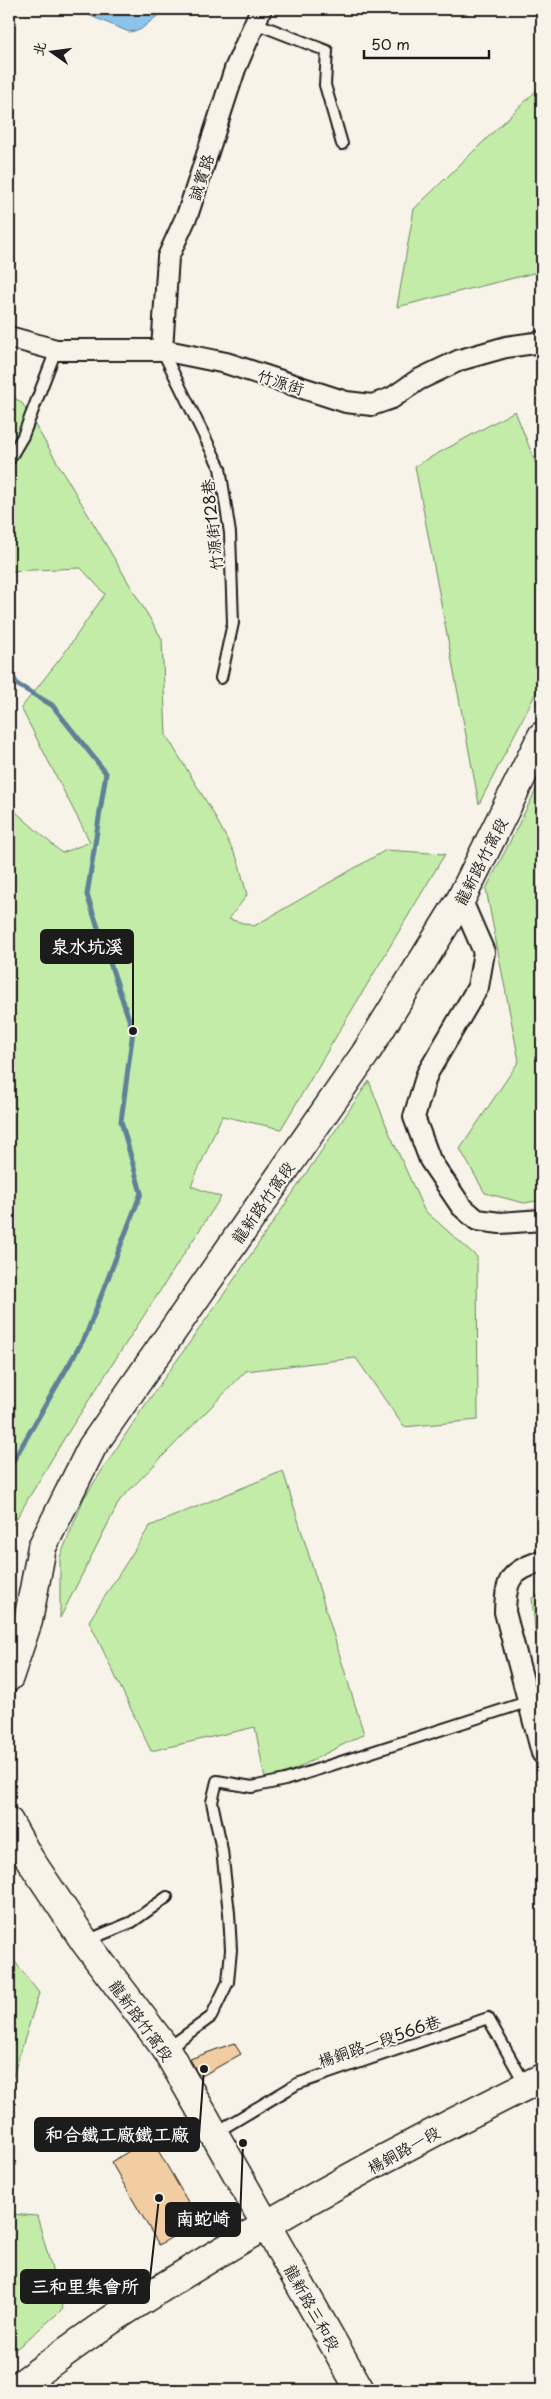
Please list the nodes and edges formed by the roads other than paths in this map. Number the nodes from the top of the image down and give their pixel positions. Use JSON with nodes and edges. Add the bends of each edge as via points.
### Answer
{"nodes":[{"id":1,"x":258,"y":16,"type":"edge"},
{"id":2,"x":342,"y":144,"type":"dead end"},
{"id":3,"x":9,"y":337,"type":"edge"},
{"id":4,"x":542,"y":342,"type":"edge"},
{"id":5,"x":56,"y":350,"type":"junction"},
{"id":6,"x":162,"y":350,"type":"junction"},
{"id":7,"x":9,"y":460,"type":"edge"},
{"id":8,"x":221,"y":678,"type":"dead end"},
{"id":9,"x":542,"y":736,"type":"edge"},
{"id":10,"x":461,"y":899,"type":"junction"},
{"id":11,"x":542,"y":1220,"type":"edge"},
{"id":12,"x":542,"y":1561,"type":"edge"},
{"id":13,"x":9,"y":1677,"type":"edge"},
{"id":14,"x":530,"y":1701,"type":"junction"},
{"id":15,"x":542,"y":1753,"type":"edge"},
{"id":16,"x":9,"y":1822,"type":"edge"},
{"id":17,"x":167,"y":1897,"type":"dead end"},
{"id":18,"x":85,"y":1942,"type":"junction"},
{"id":19,"x":166,"y":2049,"type":"junction"},
{"id":20,"x":534,"y":2082,"type":"edge"},
{"id":21,"x":214,"y":2134,"type":"junction"},
{"id":22,"x":266,"y":2224,"type":"junction"},
{"id":23,"x":13,"y":2390,"type":"edge"},
{"id":24,"x":360,"y":2390,"type":"edge"}],
"edges":[{"from":1,"to":2,"type":"lane","via":[[327,51],[325,85]]},
{"from":1,"to":6,"type":"street","name":"誠實路","via":[[235,69],[188,213],[168,257]]},
{"from":3,"to":5,"type":"street","name":"竹源街"},
{"from":4,"to":6,"type":"street","name":"竹源街","via":[[506,346],[460,360],[418,380],[392,398],[372,405],[346,402],[226,363]]},
{"from":5,"to":6,"type":"street","name":"竹源街"},
{"from":5,"to":7,"type":"lane","via":[[23,436]]},
{"from":6,"to":8,"type":"lane","name":"竹源街128巷","via":[[220,468],[230,533],[234,622]]},
{"from":9,"to":10,"type":"street","name":"龍新路竹窩段"},
{"from":10,"to":11,"type":"street","via":[[484,952],[478,987],[427,1074],[414,1117],[430,1160],[461,1206],[477,1220],[500,1223]]},
{"from":10,"to":13,"type":"street","name":"龍新路竹窩段","via":[[365,1054],[92,1447],[42,1547],[28,1621]]},
{"from":12,"to":14,"type":"street","via":[[526,1566],[512,1576],[506,1588],[506,1612]]},
{"from":14,"to":15,"type":"street"},
{"from":14,"to":19,"type":"lane","via":[[285,1780],[252,1787],[217,1781],[212,1802],[222,1850],[229,1913],[231,1950],[228,1982],[211,2017]]},
{"from":16,"to":18,"type":"street","name":"龍新路竹窩段"},
{"from":17,"to":18,"type":"lane","via":[[132,1922]]},
{"from":18,"to":19,"type":"street","name":"龍新路竹窩段"},
{"from":19,"to":21,"type":"street","name":"龍新路竹窩段"},
{"from":20,"to":21,"type":"lane","name":"楊銅路一段566巷","via":[[488,2018],[297,2084]]},
{"from":20,"to":22,"type":"street","name":"楊銅路一段","via":[[469,2113]]},
{"from":21,"to":22,"type":"street","name":"龍新路竹窩段"},
{"from":22,"to":23,"type":"street","name":"楊銅路一段","via":[[116,2317]]},
{"from":22,"to":24,"type":"street","name":"龍新路三和段"}]}
